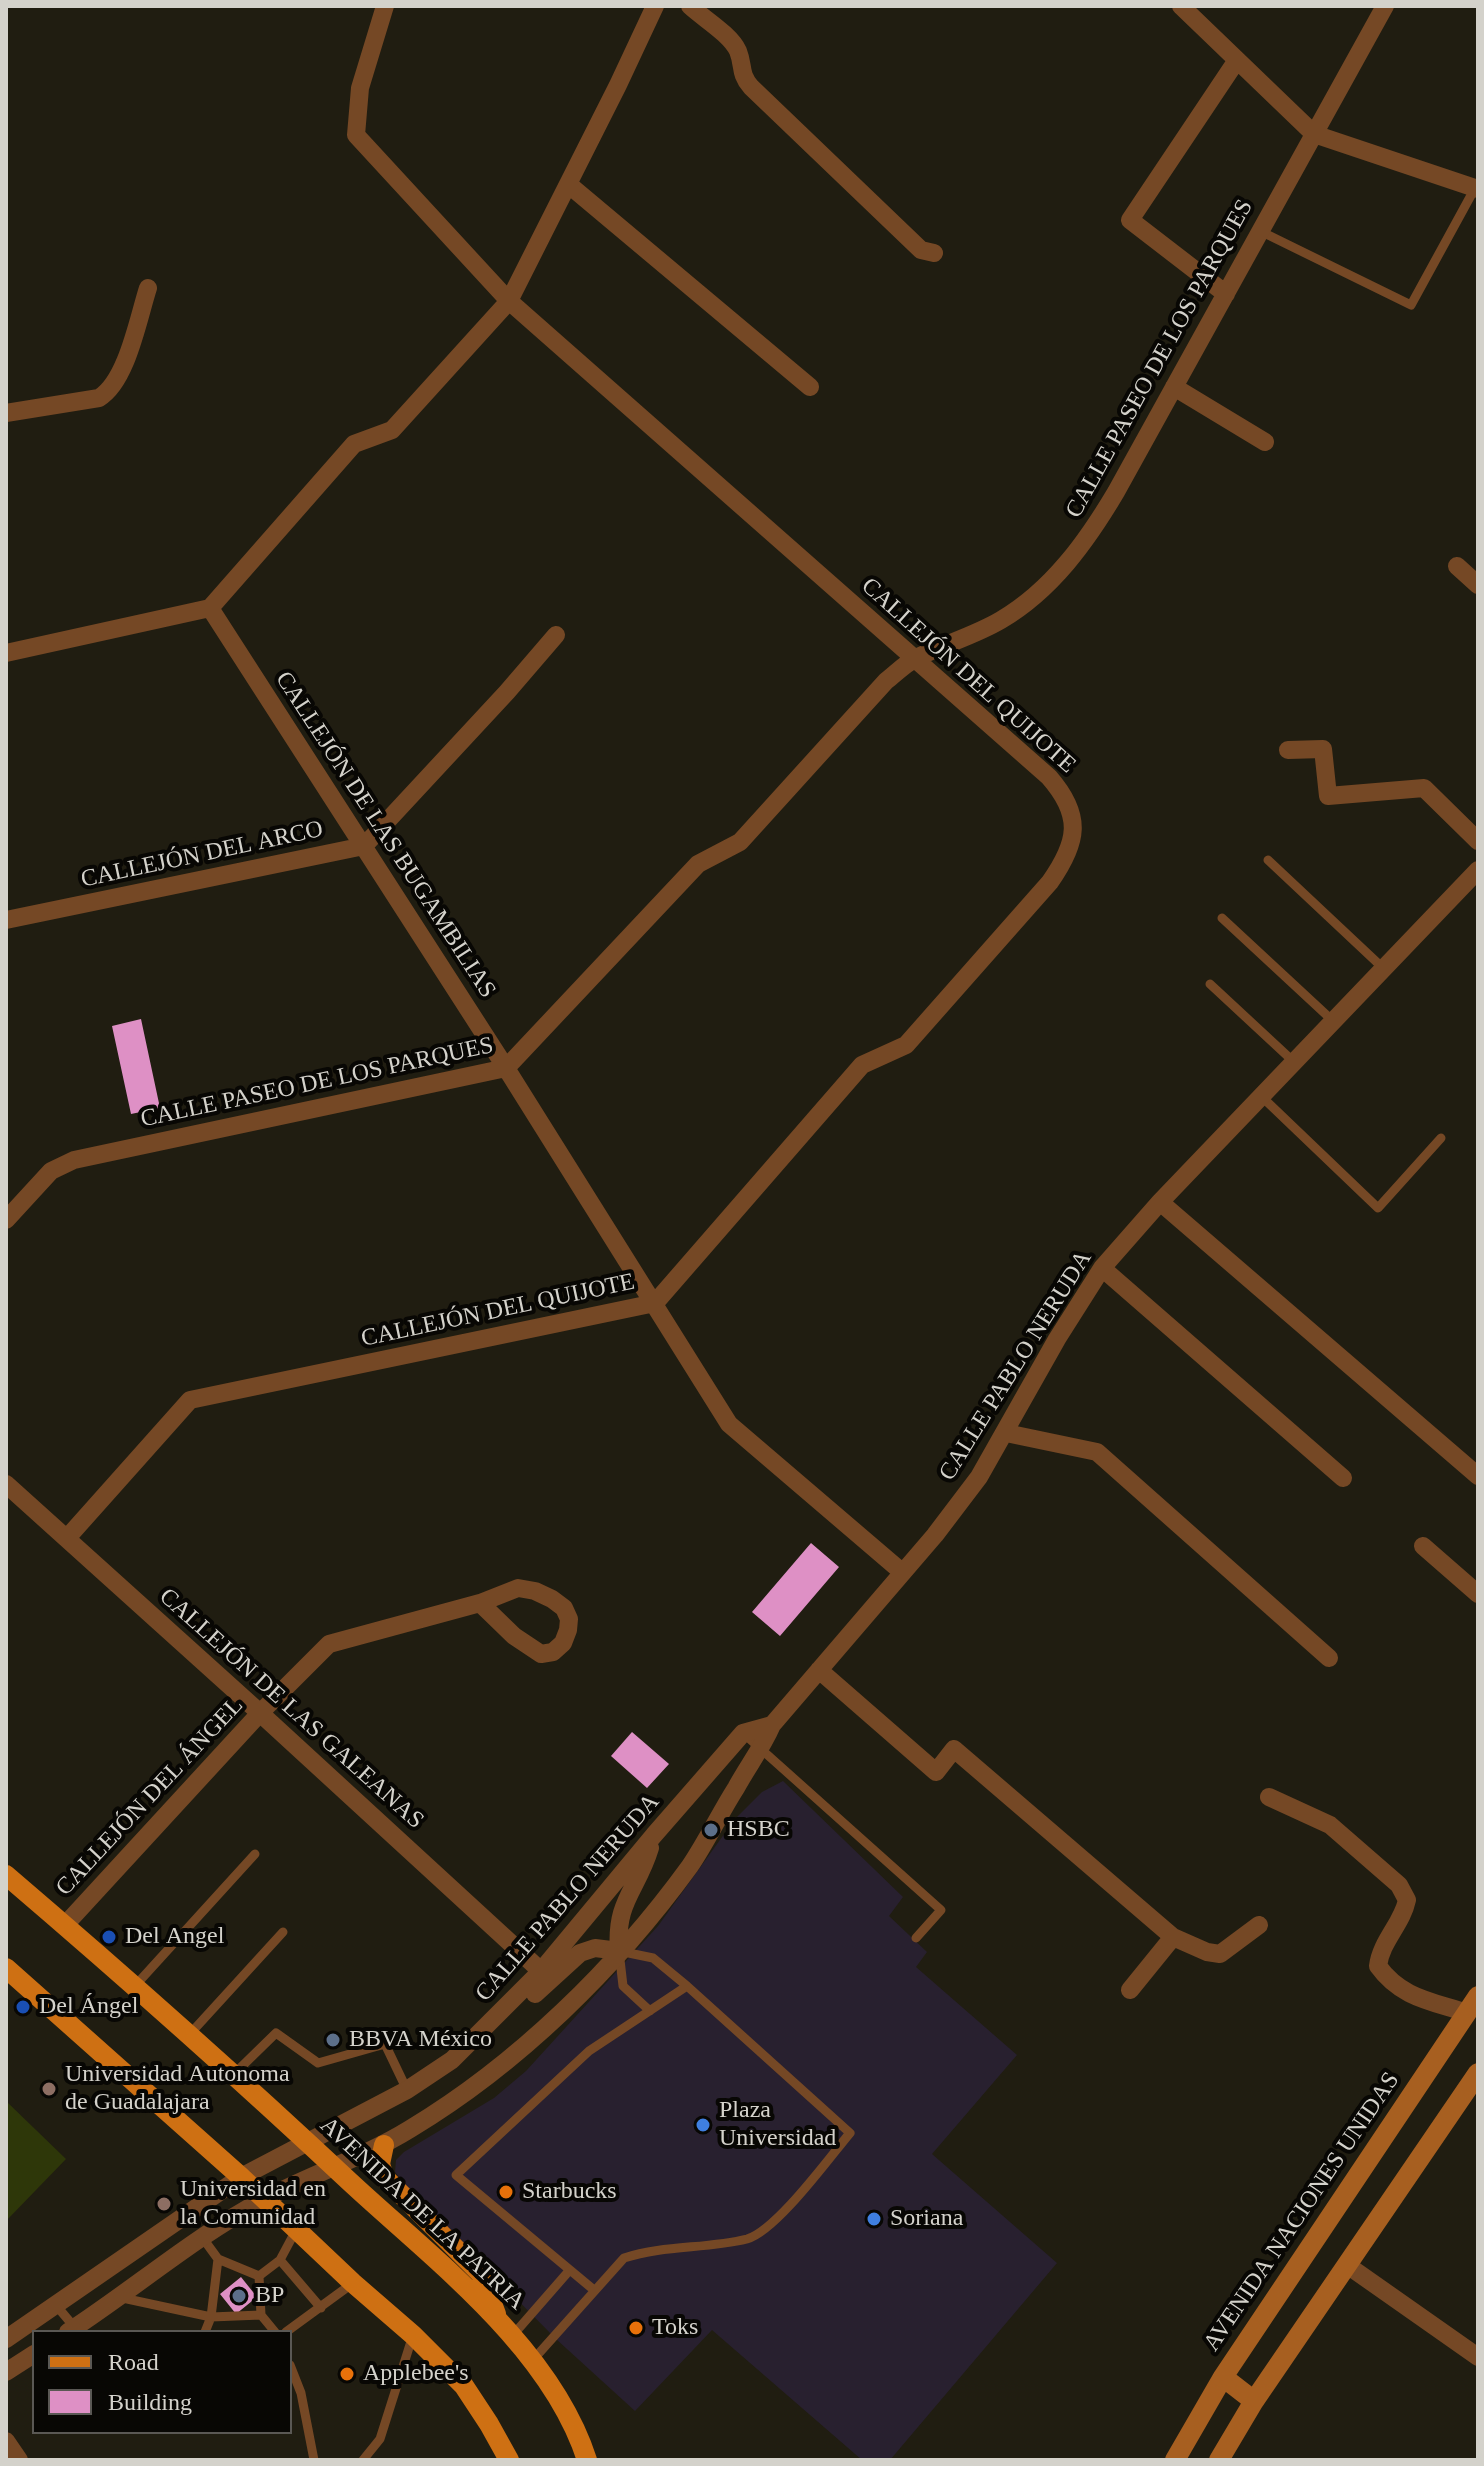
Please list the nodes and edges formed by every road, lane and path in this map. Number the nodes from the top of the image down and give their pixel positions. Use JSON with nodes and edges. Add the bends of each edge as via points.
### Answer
{"nodes":[{"id":1,"x":385,"y":6,"type":"edge"},
{"id":2,"x":655,"y":6,"type":"edge"},
{"id":3,"x":690,"y":6,"type":"edge"},
{"id":4,"x":1181,"y":6,"type":"edge"},
{"id":5,"x":1385,"y":6,"type":"edge"},
{"id":6,"x":1237,"y":60,"type":"junction"},
{"id":7,"x":1314,"y":134,"type":"junction"},
{"id":8,"x":568,"y":184,"type":"junction"},
{"id":9,"x":1477,"y":188,"type":"edge"},
{"id":10,"x":1260,"y":231,"type":"junction"},
{"id":11,"x":934,"y":253,"type":"dead end"},
{"id":12,"x":148,"y":288,"type":"dead end"},
{"id":13,"x":1226,"y":294,"type":"junction"},
{"id":14,"x":509,"y":301,"type":"junction"},
{"id":15,"x":810,"y":387,"type":"dead end"},
{"id":16,"x":1174,"y":387,"type":"junction"},
{"id":17,"x":6,"y":413,"type":"edge"},
{"id":18,"x":1265,"y":442,"type":"dead end"},
{"id":19,"x":1457,"y":566,"type":"dead end"},
{"id":20,"x":1478,"y":585,"type":"edge"},
{"id":21,"x":210,"y":608,"type":"junction"},
{"id":22,"x":556,"y":635,"type":"dead end"},
{"id":23,"x":6,"y":653,"type":"edge"},
{"id":24,"x":914,"y":659,"type":"junction"},
{"id":25,"x":1288,"y":750,"type":"dead end"},
{"id":26,"x":1478,"y":841,"type":"edge"},
{"id":27,"x":364,"y":846,"type":"junction"},
{"id":28,"x":1268,"y":860,"type":"dead end"},
{"id":29,"x":1478,"y":870,"type":"edge"},
{"id":30,"x":1222,"y":918,"type":"dead end"},
{"id":31,"x":6,"y":920,"type":"edge"},
{"id":32,"x":1383,"y":968,"type":"junction"},
{"id":33,"x":1210,"y":984,"type":"dead end"},
{"id":34,"x":1333,"y":1021,"type":"junction"},
{"id":35,"x":1294,"y":1062,"type":"junction"},
{"id":36,"x":506,"y":1068,"type":"junction"},
{"id":37,"x":1261,"y":1096,"type":"junction"},
{"id":38,"x":1441,"y":1138,"type":"dead end"},
{"id":39,"x":1160,"y":1202,"type":"junction"},
{"id":40,"x":6,"y":1220,"type":"edge"},
{"id":41,"x":1102,"y":1268,"type":"junction"},
{"id":42,"x":655,"y":1303,"type":"junction"},
{"id":43,"x":1006,"y":1433,"type":"junction"},
{"id":44,"x":1478,"y":1476,"type":"edge"},
{"id":45,"x":1343,"y":1478,"type":"dead end"},
{"id":46,"x":6,"y":1484,"type":"edge"},
{"id":47,"x":67,"y":1538,"type":"junction"},
{"id":48,"x":1423,"y":1546,"type":"dead end"},
{"id":49,"x":902,"y":1572,"type":"junction"},
{"id":50,"x":1478,"y":1594,"type":"edge"},
{"id":51,"x":480,"y":1603,"type":"junction"},
{"id":52,"x":1329,"y":1658,"type":"dead end"},
{"id":53,"x":819,"y":1670,"type":"junction"},
{"id":54,"x":260,"y":1713,"type":"junction"},
{"id":55,"x":772,"y":1725,"type":"junction"},
{"id":56,"x":743,"y":1733,"type":"junction"},
{"id":57,"x":761,"y":1750,"type":"junction"},
{"id":58,"x":1269,"y":1797,"type":"dead end"},
{"id":59,"x":654,"y":1835,"type":"junction"},
{"id":60,"x":255,"y":1854,"type":"dead end"},
{"id":61,"x":6,"y":1875,"type":"edge"},
{"id":62,"x":65,"y":1925,"type":"junction"},
{"id":63,"x":1259,"y":1925,"type":"dead end"},
{"id":64,"x":283,"y":1932,"type":"dead end"},
{"id":65,"x":1173,"y":1937,"type":"junction"},
{"id":66,"x":916,"y":1938,"type":"dead end"},
{"id":67,"x":619,"y":1951,"type":"junction"},
{"id":68,"x":6,"y":1968,"type":"edge"},
{"id":69,"x":541,"y":1971,"type":"junction"},
{"id":70,"x":687,"y":1986,"type":"junction"},
{"id":71,"x":134,"y":1987,"type":"junction"},
{"id":72,"x":1130,"y":1990,"type":"dead end"},
{"id":73,"x":1472,"y":2005,"type":"edge"},
{"id":74,"x":650,"y":2011,"type":"junction"},
{"id":75,"x":189,"y":2035,"type":"junction"},
{"id":76,"x":478,"y":2035,"type":"junction"},
{"id":77,"x":1478,"y":2073,"type":"edge"},
{"id":78,"x":233,"y":2075,"type":"junction"},
{"id":79,"x":407,"y":2090,"type":"junction"},
{"id":80,"x":308,"y":2142,"type":"junction"},
{"id":81,"x":384,"y":2145,"type":"junction"},
{"id":82,"x":335,"y":2168,"type":"junction"},
{"id":83,"x":241,"y":2177,"type":"junction"},
{"id":84,"x":264,"y":2199,"type":"junction"},
{"id":85,"x":296,"y":2230,"type":"junction"},
{"id":86,"x":202,"y":2237,"type":"junction"},
{"id":87,"x":218,"y":2259,"type":"junction"},
{"id":88,"x":280,"y":2260,"type":"junction"},
{"id":89,"x":1347,"y":2265,"type":"junction"},
{"id":90,"x":568,"y":2272,"type":"junction"},
{"id":91,"x":259,"y":2276,"type":"junction"},
{"id":92,"x":353,"y":2283,"type":"junction"},
{"id":93,"x":594,"y":2290,"type":"junction"},
{"id":94,"x":116,"y":2297,"type":"junction"},
{"id":95,"x":55,"y":2304,"type":"junction"},
{"id":96,"x":321,"y":2308,"type":"junction"},
{"id":97,"x":261,"y":2315,"type":"junction"},
{"id":98,"x":211,"y":2317,"type":"junction"},
{"id":99,"x":506,"y":2328,"type":"junction"},
{"id":100,"x":74,"y":2330,"type":"edge"},
{"id":101,"x":76,"y":2330,"type":"edge"},
{"id":102,"x":206,"y":2330,"type":"edge"},
{"id":103,"x":273,"y":2330,"type":"edge"},
{"id":104,"x":289,"y":2330,"type":"edge"},
{"id":105,"x":413,"y":2335,"type":"junction"},
{"id":106,"x":6,"y":2339,"type":"edge"},
{"id":107,"x":32,"y":2355,"type":"edge"},
{"id":108,"x":1478,"y":2357,"type":"edge"},
{"id":109,"x":532,"y":2361,"type":"junction"},
{"id":110,"x":292,"y":2370,"type":"edge"},
{"id":111,"x":6,"y":2372,"type":"edge"},
{"id":112,"x":1223,"y":2377,"type":"junction"},
{"id":113,"x":292,"y":2392,"type":"edge"},
{"id":114,"x":301,"y":2393,"type":"junction"},
{"id":115,"x":1254,"y":2401,"type":"junction"},
{"id":116,"x":6,"y":2441,"type":"edge"},
{"id":117,"x":19,"y":2460,"type":"edge"},
{"id":118,"x":314,"y":2460,"type":"edge"},
{"id":119,"x":363,"y":2460,"type":"edge"},
{"id":120,"x":509,"y":2460,"type":"edge"},
{"id":121,"x":587,"y":2460,"type":"edge"},
{"id":122,"x":1175,"y":2460,"type":"edge"},
{"id":123,"x":1219,"y":2460,"type":"edge"}],
"edges":[{"from":1,"to":14,"type":"street","name":"CALLEJÓN DEL QUIJOTE","via":[[360,88],[356,135]]},
{"from":2,"to":8,"type":"street"},
{"from":3,"to":11,"type":"street","via":[[738,51],[743,78],[751,87],[921,250]]},
{"from":4,"to":6,"type":"street"},
{"from":5,"to":7,"type":"street","name":"CALLE PASEO DE LOS PARQUES"},
{"from":6,"to":7,"type":"street"},
{"from":6,"to":13,"type":"street","via":[[1130,220]]},
{"from":7,"to":9,"type":"street"},
{"from":7,"to":10,"type":"street","name":"CALLE PASEO DE LOS PARQUES"},
{"from":8,"to":14,"type":"street"},
{"from":8,"to":15,"type":"street"},
{"from":9,"to":10,"type":"lane","via":[[1411,305]]},
{"from":10,"to":13,"type":"street","name":"CALLE PASEO DE LOS PARQUES"},
{"from":12,"to":17,"type":"street","via":[[119,377],[109,392]]},
{"from":13,"to":16,"type":"street","name":"CALLE PASEO DE LOS PARQUES"},
{"from":14,"to":21,"type":"street","via":[[392,430],[354,444]]},
{"from":14,"to":24,"type":"street","name":"CALLEJÓN DEL QUIJOTE"},
{"from":16,"to":18,"type":"street"},
{"from":16,"to":24,"type":"street","name":"CALLE PASEO DE LOS PARQUES","via":[[1097,524],[1055,576],[1002,620]]},
{"from":19,"to":20,"type":"street"},
{"from":21,"to":23,"type":"street"},
{"from":21,"to":27,"type":"street","name":"CALLEJÓN DE LAS BUGAMBILIAS"},
{"from":22,"to":27,"type":"street"},
{"from":24,"to":36,"type":"street","name":"CALLE PASEO DE LOS PARQUES","via":[[886,681],[740,842],[698,864]]},
{"from":24,"to":42,"type":"street","name":"CALLEJÓN DEL QUIJOTE","via":[[1063,793],[1072,812],[1074,837],[1066,859],[906,1045],[862,1065]]},
{"from":25,"to":26,"type":"street","via":[[1323,749],[1328,796],[1424,788]]},
{"from":27,"to":31,"type":"street","name":"CALLEJÓN DEL ARCO"},
{"from":27,"to":36,"type":"street","name":"CALLEJÓN DE LAS BUGAMBILIAS"},
{"from":28,"to":32,"type":"lane"},
{"from":29,"to":32,"type":"street","name":"CALLE PABLO NERUDA"},
{"from":30,"to":34,"type":"lane"},
{"from":32,"to":34,"type":"street","name":"CALLE PABLO NERUDA"},
{"from":33,"to":35,"type":"lane"},
{"from":34,"to":35,"type":"street","name":"CALLE PABLO NERUDA"},
{"from":35,"to":37,"type":"street","name":"CALLE PABLO NERUDA"},
{"from":36,"to":40,"type":"street","name":"CALLE PASEO DE LOS PARQUES","via":[[74,1160],[51,1171]]},
{"from":36,"to":42,"type":"street","name":"CALLEJÓN DE LAS BUGAMBILIAS"},
{"from":37,"to":38,"type":"lane","via":[[1378,1208]]},
{"from":37,"to":39,"type":"street","name":"CALLE PABLO NERUDA"},
{"from":39,"to":41,"type":"street","name":"CALLE PABLO NERUDA"},
{"from":39,"to":44,"type":"street"},
{"from":41,"to":43,"type":"street","name":"CALLE PABLO NERUDA"},
{"from":41,"to":45,"type":"street"},
{"from":42,"to":47,"type":"street","name":"CALLEJÓN DEL QUIJOTE","via":[[190,1400]]},
{"from":42,"to":49,"type":"street","name":"CALLEJÓN DE LAS BUGAMBILIAS","via":[[729,1424]]},
{"from":43,"to":49,"type":"street","name":"CALLE PABLO NERUDA","via":[[979,1477]]},
{"from":43,"to":52,"type":"street","via":[[1097,1452]]},
{"from":46,"to":47,"type":"street","name":"CALLEJÓN DE LAS GALEANAS"},
{"from":47,"to":54,"type":"street","name":"CALLEJÓN DE LAS GALEANAS"},
{"from":48,"to":50,"type":"street"},
{"from":49,"to":53,"type":"street","name":"CALLE PABLO NERUDA"},
{"from":51,"to":51,"type":"street","name":"CALLEJÓN DEL ÁNGEL","via":[[518,1588],[552,1599],[569,1619],[563,1643],[541,1654]]},
{"from":51,"to":54,"type":"street","name":"CALLEJÓN DEL ÁNGEL","via":[[329,1644]]},
{"from":53,"to":55,"type":"street","name":"CALLE PABLO NERUDA"},
{"from":53,"to":65,"type":"street","via":[[936,1772],[954,1749]]},
{"from":54,"to":62,"type":"street","name":"CALLEJÓN DEL ÁNGEL"},
{"from":54,"to":69,"type":"street","name":"CALLEJÓN DE LAS GALEANAS"},
{"from":55,"to":56,"type":"street"},
{"from":55,"to":57,"type":"street","name":"CALLE PABLO NERUDA"},
{"from":56,"to":57,"type":"lane"},
{"from":56,"to":59,"type":"street","name":"CALLE PABLO NERUDA"},
{"from":57,"to":66,"type":"lane","via":[[941,1910]]},
{"from":57,"to":67,"type":"street","name":"CALLE PABLO NERUDA","via":[[691,1864]]},
{"from":58,"to":73,"type":"street","via":[[1330,1825],[1399,1885],[1407,1900],[1404,1915],[1380,1953],[1378,1966],[1389,1981],[1403,1991]]},
{"from":59,"to":67,"type":"street","via":[[621,1909]]},
{"from":59,"to":69,"type":"street","name":"CALLE PABLO NERUDA"},
{"from":60,"to":71,"type":"lane"},
{"from":61,"to":62,"type":"main road","name":"AVENIDA DE LA PATRIA"},
{"from":62,"to":71,"type":"main road","name":"AVENIDA DE LA PATRIA"},
{"from":63,"to":65,"type":"street","via":[[1220,1954]]},
{"from":64,"to":75,"type":"lane"},
{"from":65,"to":72,"type":"street"},
{"from":67,"to":70,"type":"lane","via":[[653,1958]]},
{"from":67,"to":74,"type":"lane","via":[[623,1986]]},
{"from":67,"to":76,"type":"street","via":[[595,1948],[580,1953],[514,2013]]},
{"from":67,"to":81,"type":"street","name":"CALLE PABLO NERUDA","via":[[495,2069]]},
{"from":68,"to":83,"type":"main road"},
{"from":69,"to":76,"type":"street","name":"CALLE PABLO NERUDA"},
{"from":70,"to":74,"type":"lane"},
{"from":70,"to":93,"type":"lane","via":[[850,2133],[781,2215],[751,2238],[645,2251],[624,2258]]},
{"from":71,"to":75,"type":"main road","name":"AVENIDA DE LA PATRIA"},
{"from":73,"to":112,"type":"street","name":"AVENIDA NACIONES UNIDAS"},
{"from":74,"to":90,"type":"lane","via":[[589,2051],[456,2175]]},
{"from":75,"to":78,"type":"main road","name":"AVENIDA DE LA PATRIA"},
{"from":76,"to":79,"type":"street","name":"CALLE PABLO NERUDA"},
{"from":77,"to":89,"type":"street"},
{"from":78,"to":79,"type":"lane","via":[[276,2033],[318,2063],[385,2044]]},
{"from":78,"to":80,"type":"main road","name":"AVENIDA DE LA PATRIA"},
{"from":79,"to":80,"type":"street","name":"CALLE PABLO NERUDA"},
{"from":80,"to":82,"type":"main road","name":"AVENIDA DE LA PATRIA"},
{"from":80,"to":83,"type":"street","name":"CALLE PABLO NERUDA"},
{"from":81,"to":82,"type":"street","name":"CALLE PABLO NERUDA"},
{"from":81,"to":99,"type":"main road","via":[[384,2177],[481,2274]]},
{"from":82,"to":84,"type":"street","name":"CALLE PABLO NERUDA"},
{"from":82,"to":99,"type":"main road","name":"AVENIDA DE LA PATRIA"},
{"from":83,"to":84,"type":"main road"},
{"from":83,"to":95,"type":"street","name":"CALLE PABLO NERUDA"},
{"from":84,"to":85,"type":"main road"},
{"from":84,"to":86,"type":"street","name":"CALLE PABLO NERUDA"},
{"from":85,"to":88,"type":"lane"},
{"from":85,"to":92,"type":"main road"},
{"from":86,"to":87,"type":"lane"},
{"from":86,"to":94,"type":"street","name":"CALLE PABLO NERUDA"},
{"from":87,"to":91,"type":"lane"},
{"from":87,"to":98,"type":"lane"},
{"from":88,"to":91,"type":"lane"},
{"from":88,"to":96,"type":"lane"},
{"from":89,"to":108,"type":"street"},
{"from":89,"to":115,"type":"street"},
{"from":90,"to":93,"type":"lane"},
{"from":90,"to":99,"type":"lane"},
{"from":91,"to":97,"type":"lane"},
{"from":92,"to":96,"type":"lane"},
{"from":92,"to":105,"type":"main road"},
{"from":93,"to":109,"type":"lane"},
{"from":94,"to":98,"type":"lane"},
{"from":94,"to":101,"type":"street","name":"CALLE PABLO NERUDA"},
{"from":95,"to":100,"type":"lane"},
{"from":95,"to":106,"type":"street","name":"CALLE PABLO NERUDA"},
{"from":96,"to":104,"type":"lane"},
{"from":97,"to":98,"type":"lane"},
{"from":97,"to":103,"type":"lane"},
{"from":98,"to":102,"type":"lane"},
{"from":99,"to":109,"type":"main road","name":"AVENIDA DE LA PATRIA"},
{"from":105,"to":119,"type":"lane","via":[[380,2439]]},
{"from":105,"to":120,"type":"main road","via":[[464,2386]]},
{"from":107,"to":111,"type":"street"},
{"from":109,"to":121,"type":"main road","name":"AVENIDA DE LA PATRIA","via":[[578,2434]]},
{"from":110,"to":114,"type":"lane"},
{"from":112,"to":115,"type":"street"},
{"from":112,"to":122,"type":"street","name":"AVENIDA NACIONES UNIDAS"},
{"from":113,"to":114,"type":"lane"},
{"from":114,"to":118,"type":"lane"},
{"from":115,"to":123,"type":"street"},
{"from":116,"to":117,"type":"street"}]}
